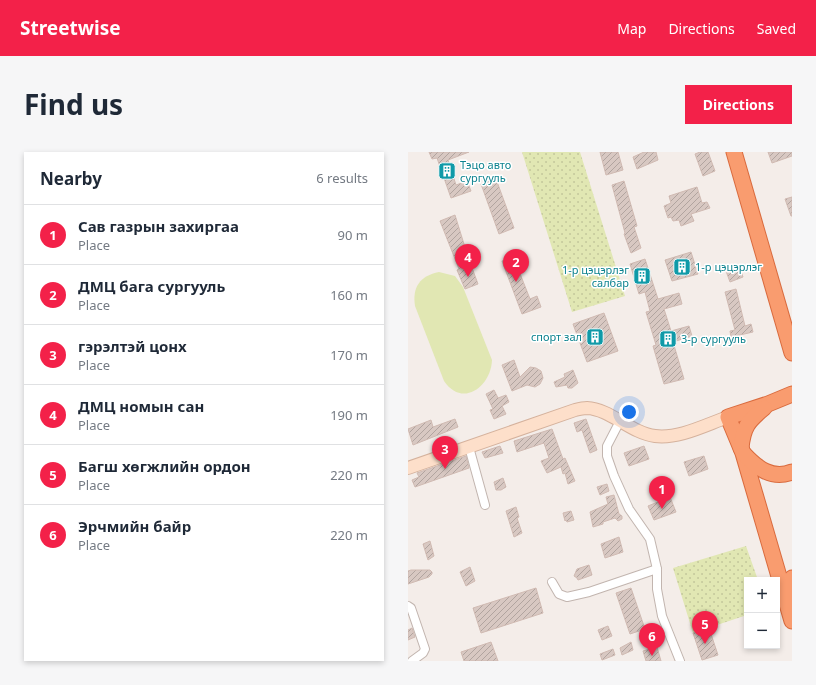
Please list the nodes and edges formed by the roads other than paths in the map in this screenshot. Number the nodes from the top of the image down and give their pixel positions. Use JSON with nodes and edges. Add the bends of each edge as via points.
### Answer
{"nodes":[{"id":1,"x":734,"y":152,"type":"edge"},
{"id":2,"x":792,"y":354,"type":"edge"},
{"id":3,"x":792,"y":394,"type":"edge"},
{"id":4,"x":768,"y":404,"type":"junction"},
{"id":5,"x":728,"y":417,"type":"junction"},
{"id":6,"x":620,"y":421,"type":"junction"},
{"id":7,"x":469,"y":447,"type":"junction"},
{"id":8,"x":742,"y":450,"type":"junction"},
{"id":9,"x":408,"y":468,"type":"edge"},
{"id":10,"x":792,"y":472,"type":"edge"},
{"id":11,"x":485,"y":506,"type":"dead end"},
{"id":12,"x":657,"y":569,"type":"junction"},
{"id":13,"x":792,"y":578,"type":"edge"},
{"id":14,"x":552,"y":582,"type":"dead end"},
{"id":15,"x":408,"y":606,"type":"edge"},
{"id":16,"x":787,"y":606,"type":"junction"},
{"id":17,"x":792,"y":621,"type":"edge"},
{"id":18,"x":412,"y":661,"type":"edge"},
{"id":19,"x":680,"y":661,"type":"edge"}],
"edges":[{"from":1,"to":2,"type":"highway"},
{"from":3,"to":4,"type":"highway"},
{"from":4,"to":5,"type":"highway"},
{"from":4,"to":8,"type":"highway","via":[[748,424],[743,434]]},
{"from":5,"to":6,"type":"main road","via":[[671,437],[645,434]]},
{"from":5,"to":8,"type":"highway"},
{"from":6,"to":7,"type":"main road","via":[[586,408]]},
{"from":6,"to":12,"type":"street","via":[[607,446],[607,456],[629,509],[650,539]]},
{"from":7,"to":9,"type":"main road"},
{"from":7,"to":11,"type":"street"},
{"from":8,"to":10,"type":"highway","via":[[756,467],[769,473],[780,475]]},
{"from":8,"to":16,"type":"highway"},
{"from":12,"to":14,"type":"street","via":[[567,597],[559,594]]},
{"from":12,"to":19,"type":"street","via":[[657,589],[662,616]]},
{"from":13,"to":16,"type":"highway"},
{"from":15,"to":18,"type":"street","via":[[411,608],[425,649]]},
{"from":16,"to":17,"type":"highway"}]}
